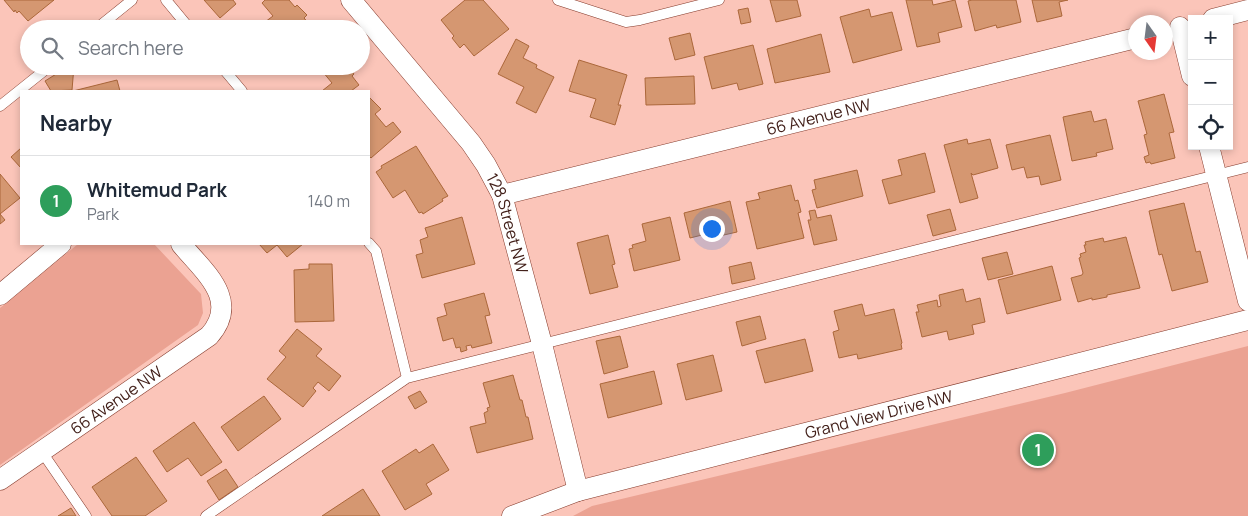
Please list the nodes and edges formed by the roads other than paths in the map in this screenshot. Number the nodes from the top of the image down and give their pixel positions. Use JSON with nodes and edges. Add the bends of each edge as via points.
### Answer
{"nodes":[{"id":1,"x":132,"y":0,"type":"edge"},
{"id":2,"x":166,"y":0,"type":"edge"},
{"id":3,"x":351,"y":0,"type":"edge"},
{"id":4,"x":558,"y":0,"type":"edge"},
{"id":5,"x":720,"y":0,"type":"edge"},
{"id":6,"x":1248,"y":10,"type":"edge"},
{"id":7,"x":1229,"y":15,"type":"edge"},
{"id":8,"x":107,"y":20,"type":"edge"},
{"id":9,"x":183,"y":20,"type":"edge"},
{"id":10,"x":368,"y":20,"type":"edge"},
{"id":11,"x":370,"y":23,"type":"edge"},
{"id":12,"x":1179,"y":27,"type":"edge"},
{"id":13,"x":1128,"y":40,"type":"edge"},
{"id":14,"x":1188,"y":61,"type":"edge"},
{"id":15,"x":39,"y":75,"type":"edge"},
{"id":16,"x":229,"y":75,"type":"edge"},
{"id":17,"x":20,"y":90,"type":"edge"},
{"id":18,"x":20,"y":90,"type":"edge"},
{"id":19,"x":241,"y":90,"type":"edge"},
{"id":20,"x":0,"y":106,"type":"edge"},
{"id":21,"x":1210,"y":150,"type":"edge"},
{"id":22,"x":1248,"y":167,"type":"edge"},
{"id":23,"x":1216,"y":175,"type":"junction"},
{"id":24,"x":502,"y":196,"type":"junction"},
{"id":25,"x":370,"y":244,"type":"edge"},
{"id":26,"x":60,"y":245,"type":"edge"},
{"id":27,"x":182,"y":245,"type":"edge"},
{"id":28,"x":0,"y":295,"type":"edge"},
{"id":29,"x":1248,"y":301,"type":"edge"},
{"id":30,"x":1248,"y":320,"type":"edge"},
{"id":31,"x":542,"y":344,"type":"junction"},
{"id":32,"x":407,"y":378,"type":"junction"},
{"id":33,"x":42,"y":452,"type":"junction"},
{"id":34,"x":0,"y":480,"type":"edge"},
{"id":35,"x":578,"y":491,"type":"junction"},
{"id":36,"x":86,"y":516,"type":"edge"},
{"id":37,"x":206,"y":516,"type":"edge"},
{"id":38,"x":512,"y":516,"type":"edge"}],
"edges":[{"from":1,"to":8,"type":"lane"},
{"from":2,"to":9,"type":"lane"},
{"from":3,"to":10,"type":"street","name":"128 Street NW"},
{"from":4,"to":5,"type":"lane","via":[[626,22]]},
{"from":6,"to":7,"type":"street"},
{"from":11,"to":24,"type":"street","name":"128 Street NW","via":[[471,143]]},
{"from":12,"to":14,"type":"street"},
{"from":13,"to":24,"type":"street","name":"66 Avenue NW"},
{"from":15,"to":18,"type":"lane"},
{"from":16,"to":19,"type":"lane"},
{"from":17,"to":20,"type":"lane"},
{"from":21,"to":23,"type":"street"},
{"from":22,"to":23,"type":"lane"},
{"from":23,"to":29,"type":"street"},
{"from":23,"to":31,"type":"lane"},
{"from":24,"to":31,"type":"street","name":"128 Street NW"},
{"from":25,"to":32,"type":"lane","via":[[376,251]]},
{"from":26,"to":28,"type":"street"},
{"from":27,"to":33,"type":"street","name":"66 Avenue NW","via":[[214,284],[222,301],[223,311],[216,329]]},
{"from":30,"to":35,"type":"street","name":"Grand View Drive NW"},
{"from":31,"to":32,"type":"lane"},
{"from":31,"to":35,"type":"street","name":"128 Street NW"},
{"from":32,"to":37,"type":"lane"},
{"from":33,"to":34,"type":"street","name":"66 Avenue NW"},
{"from":33,"to":36,"type":"lane"},
{"from":35,"to":38,"type":"street","name":"Grand View Drive NW"}]}
